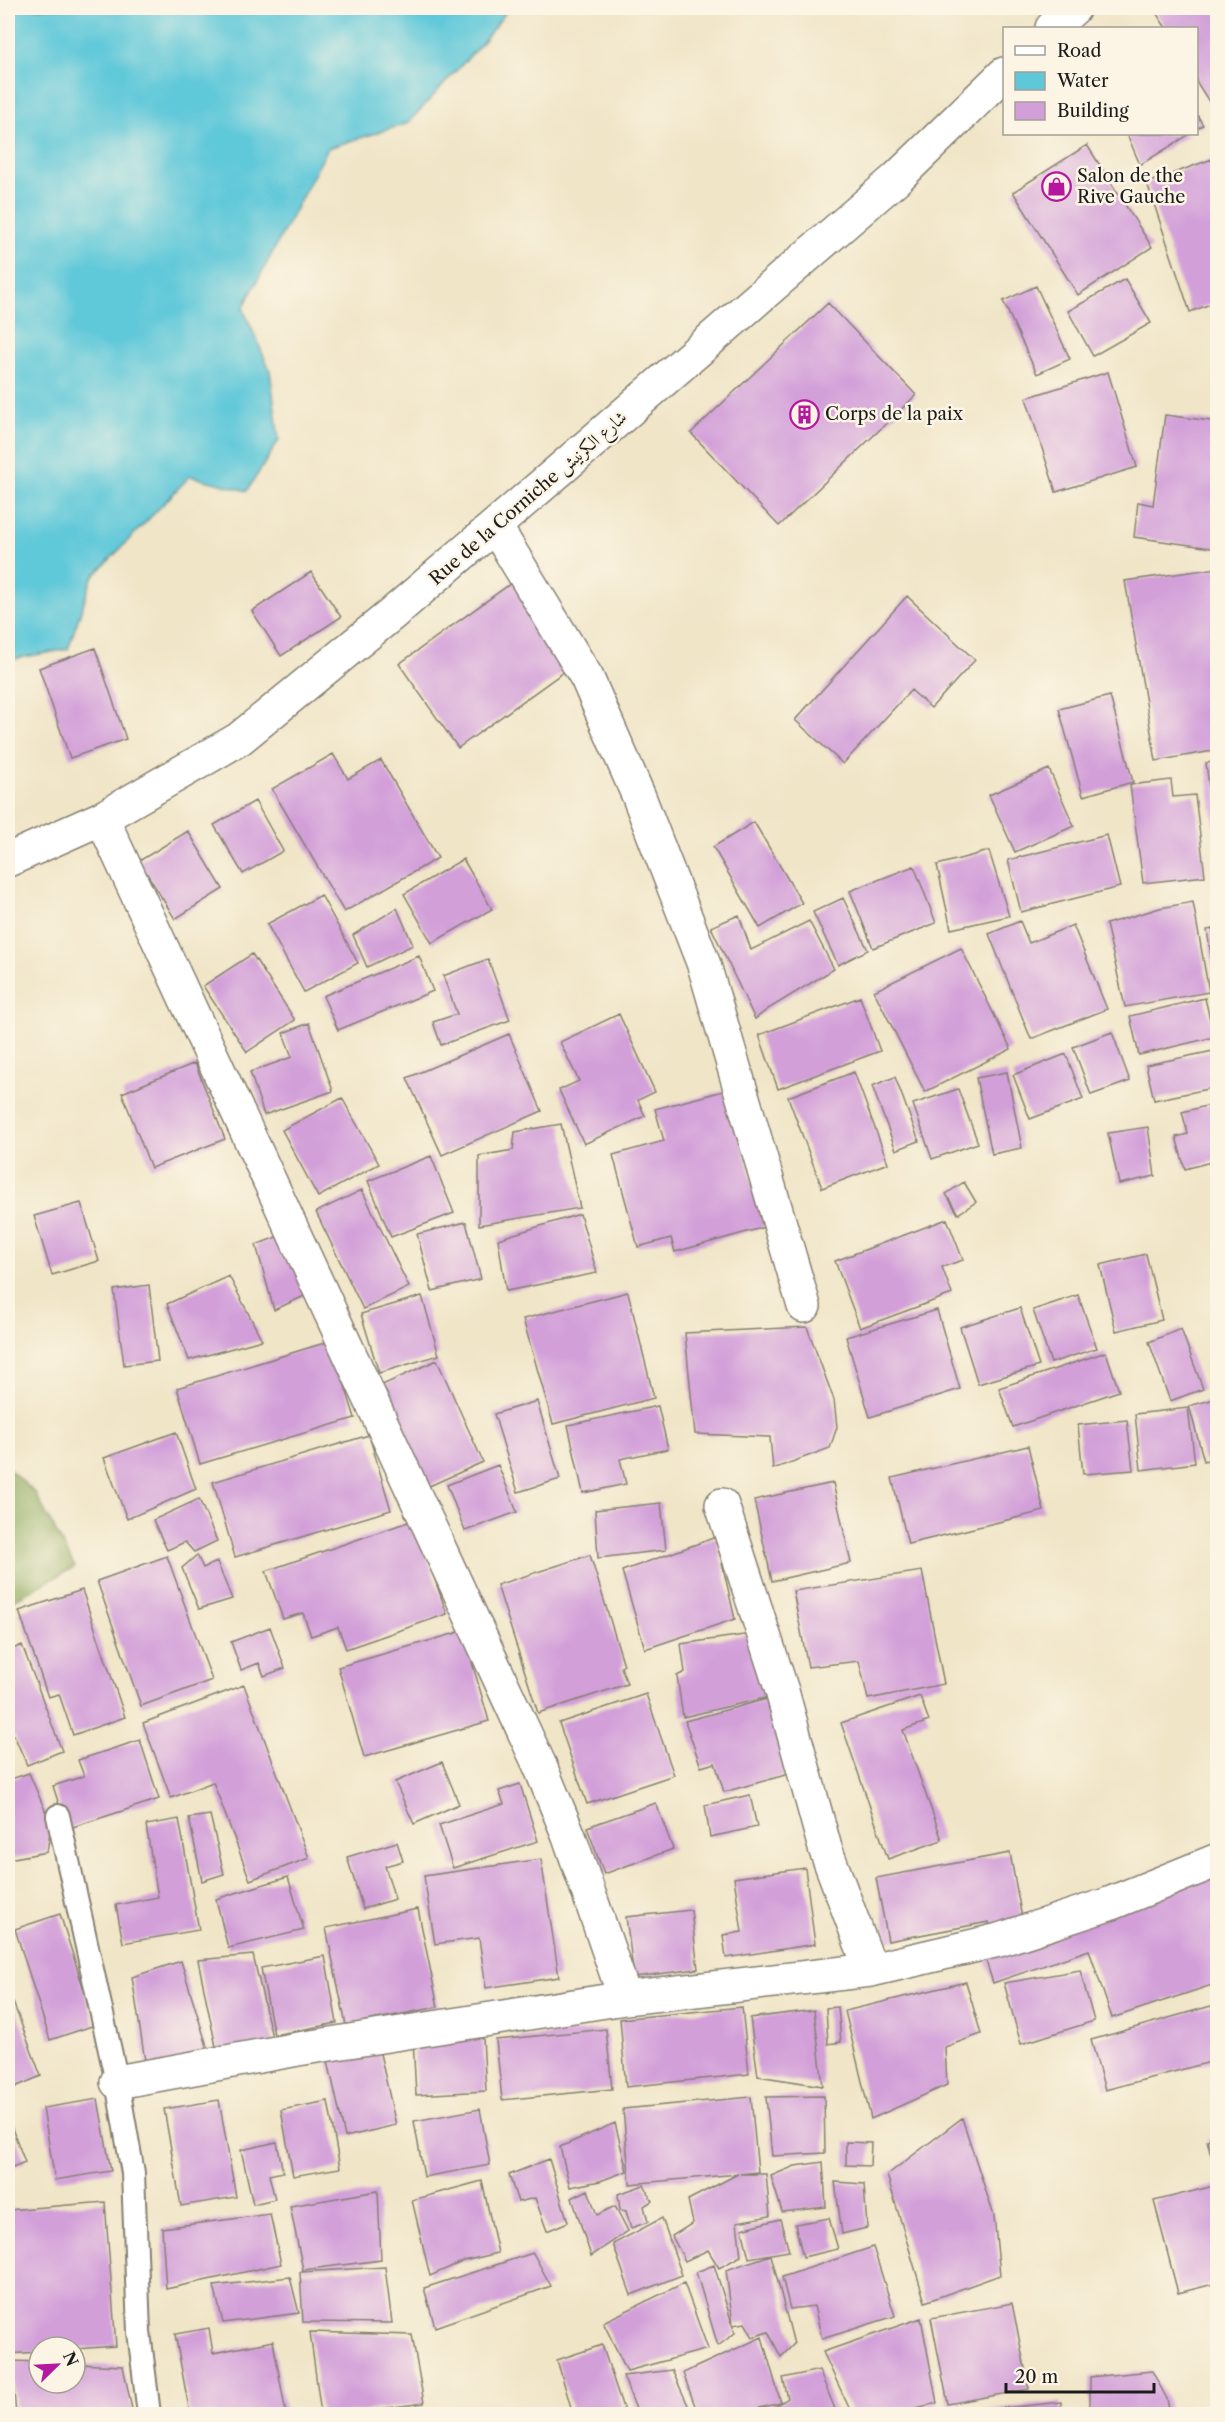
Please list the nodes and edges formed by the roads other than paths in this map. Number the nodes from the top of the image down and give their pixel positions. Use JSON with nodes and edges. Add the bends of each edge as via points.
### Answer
{"nodes":[{"id":1,"x":1074,"y":8,"type":"edge"},
{"id":2,"x":1053,"y":27,"type":"edge"},
{"id":3,"x":1003,"y":76,"type":"edge"},
{"id":4,"x":495,"y":526,"type":"junction"},
{"id":5,"x":102,"y":818,"type":"junction"},
{"id":6,"x":8,"y":860,"type":"edge"},
{"id":7,"x":804,"y":1306,"type":"dead end"},
{"id":8,"x":722,"y":1505,"type":"dead end"},
{"id":9,"x":58,"y":1816,"type":"dead end"},
{"id":10,"x":1218,"y":1860,"type":"edge"},
{"id":11,"x":871,"y":1970,"type":"junction"},
{"id":12,"x":625,"y":1998,"type":"junction"},
{"id":13,"x":117,"y":2082,"type":"junction"},
{"id":14,"x":149,"y":2415,"type":"edge"}],
"edges":[{"from":1,"to":2,"type":"street"},
{"from":3,"to":4,"type":"street","name":"Rue de la Corniche شارع الكرنيش","via":[[897,178]]},
{"from":4,"to":5,"type":"street","name":"Rue de la Corniche شارع الكرنيش","via":[[239,739]]},
{"from":4,"to":7,"type":"street","via":[[586,678],[639,797],[704,965]]},
{"from":5,"to":6,"type":"street","name":"Rue de la Corniche شارع الكرنيش"},
{"from":5,"to":12,"type":"street","via":[[540,1766],[569,1836]]},
{"from":8,"to":11,"type":"street","via":[[782,1691],[825,1848]]},
{"from":9,"to":13,"type":"lane"},
{"from":10,"to":11,"type":"street","via":[[1109,1904],[999,1940]]},
{"from":11,"to":12,"type":"street"},
{"from":12,"to":13,"type":"street","via":[[298,2049]]},
{"from":13,"to":14,"type":"lane","via":[[133,2173],[139,2332]]}]}
